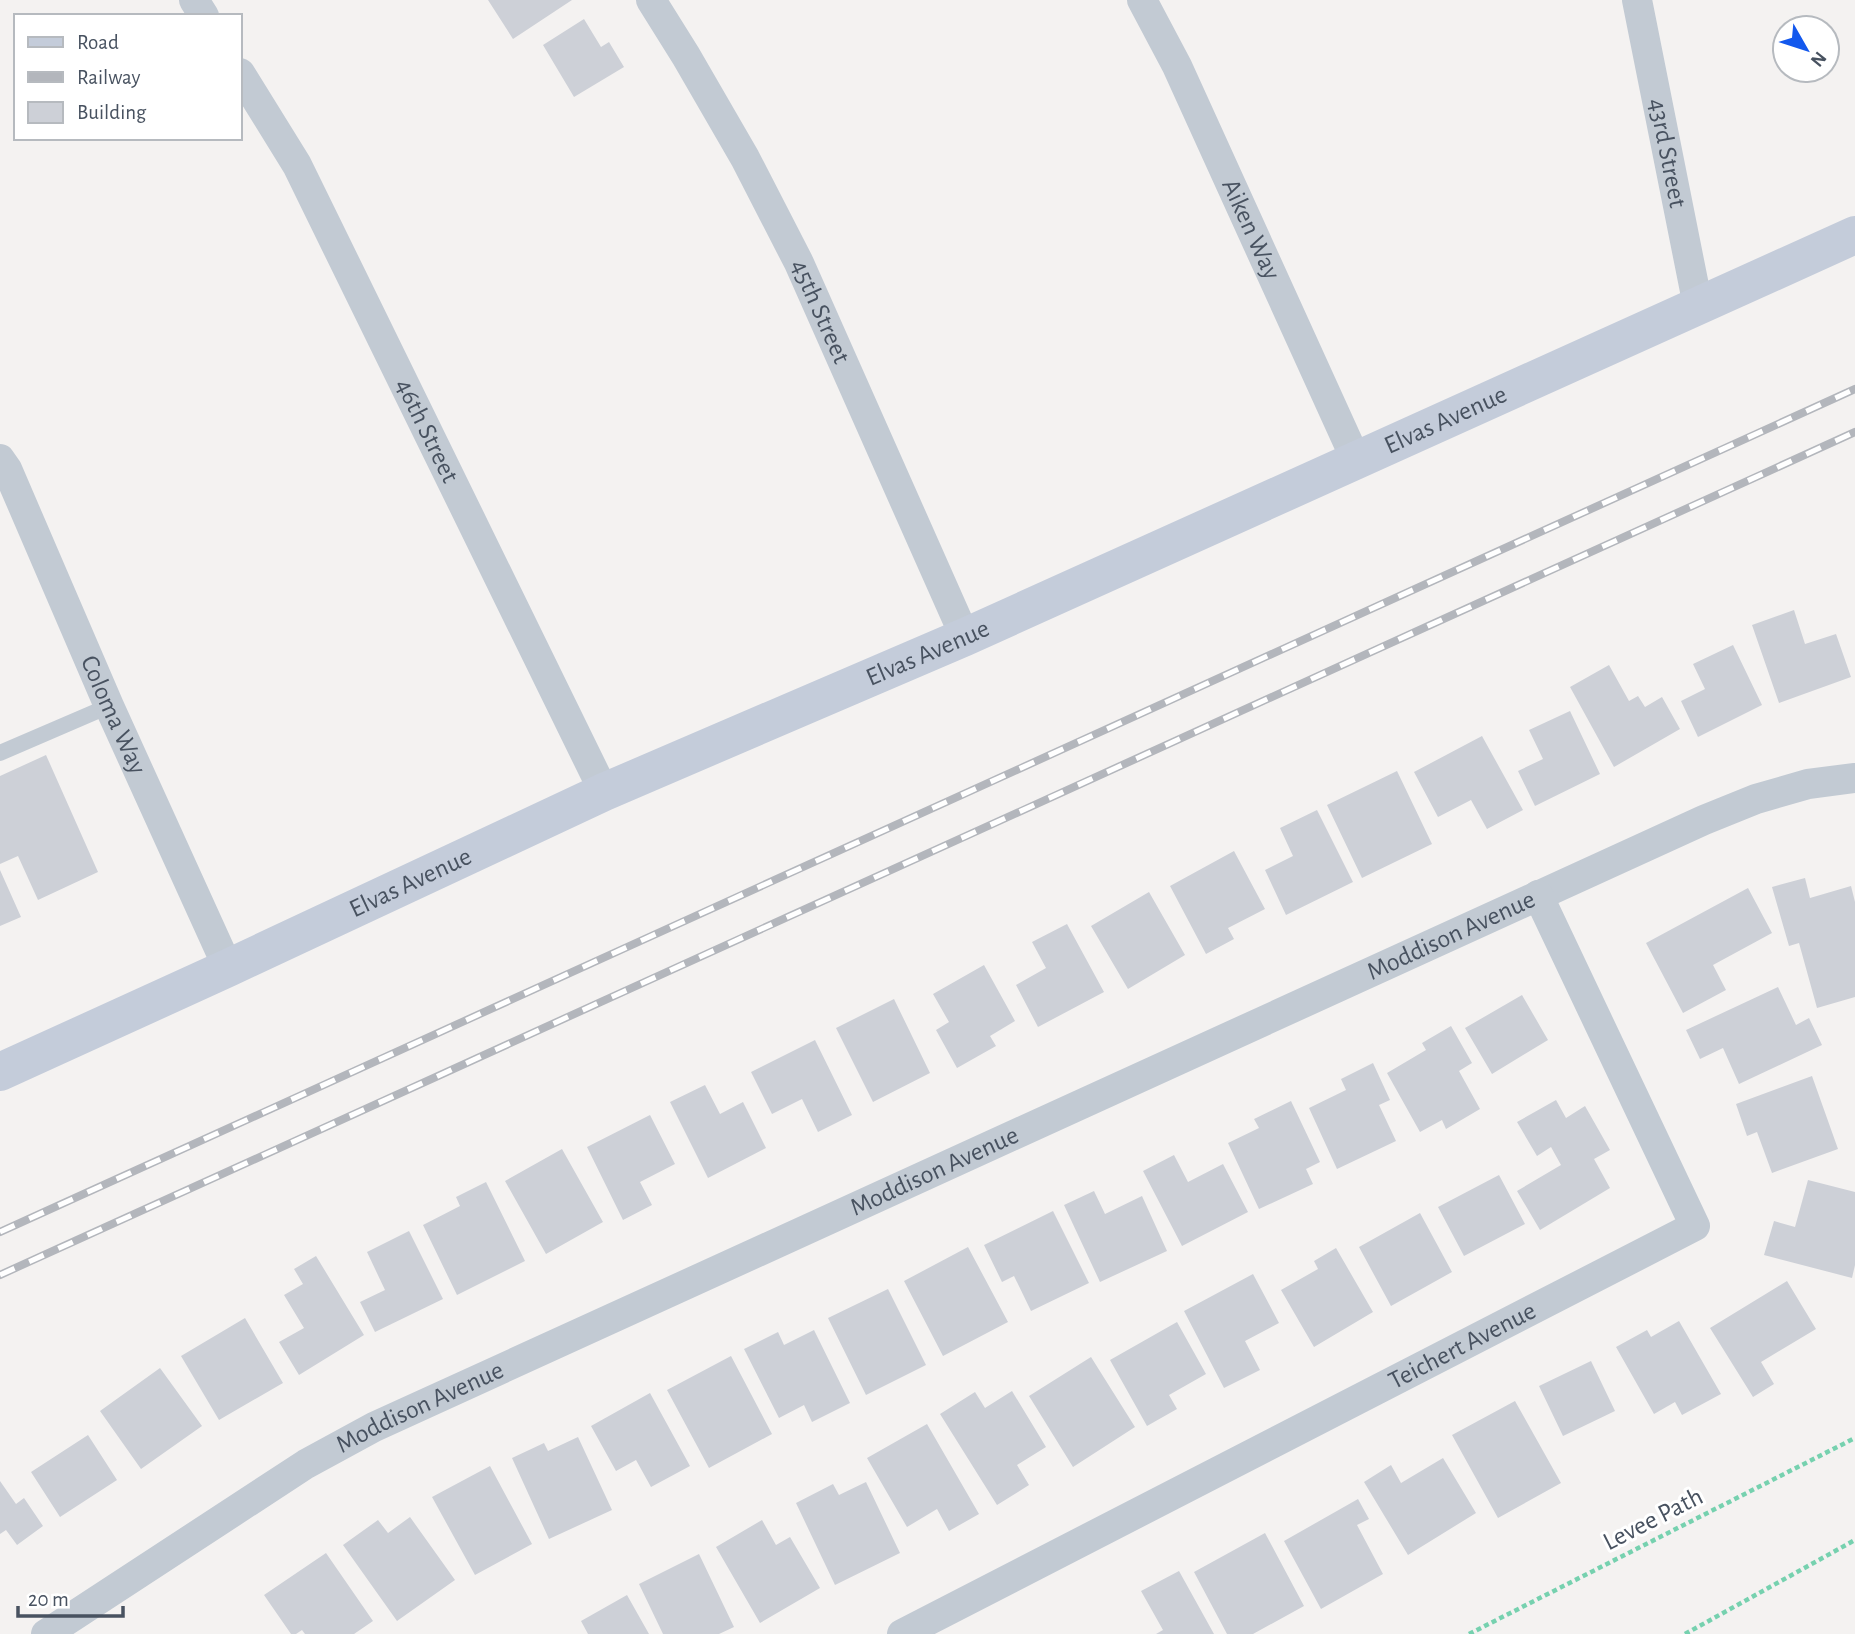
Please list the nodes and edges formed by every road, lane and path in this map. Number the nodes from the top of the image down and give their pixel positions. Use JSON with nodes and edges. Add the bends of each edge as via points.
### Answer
{"nodes":[{"id":1,"x":651,"y":0,"type":"edge"},
{"id":2,"x":1142,"y":0,"type":"edge"},
{"id":3,"x":1637,"y":0,"type":"edge"},
{"id":4,"x":242,"y":76,"type":"edge"},
{"id":5,"x":1855,"y":235,"type":"edge"},
{"id":6,"x":1698,"y":306,"type":"junction"},
{"id":7,"x":0,"y":459,"type":"edge"},
{"id":8,"x":1356,"y":460,"type":"junction"},
{"id":9,"x":964,"y":637,"type":"junction"},
{"id":10,"x":109,"y":706,"type":"junction"},
{"id":11,"x":0,"y":752,"type":"edge"},
{"id":12,"x":1855,"y":778,"type":"edge"},
{"id":13,"x":604,"y":792,"type":"junction"},
{"id":14,"x":1538,"y":895,"type":"junction"},
{"id":15,"x":228,"y":968,"type":"junction"},
{"id":16,"x":0,"y":1072,"type":"edge"},
{"id":17,"x":1855,"y":1438,"type":"edge"},
{"id":18,"x":1855,"y":1540,"type":"edge"},
{"id":19,"x":46,"y":1634,"type":"edge"},
{"id":20,"x":902,"y":1634,"type":"edge"},
{"id":21,"x":1469,"y":1634,"type":"edge"},
{"id":22,"x":1685,"y":1634,"type":"edge"}],
"edges":[{"from":1,"to":9,"type":"street","name":"45th Street","via":[[745,158],[799,263]]},
{"from":2,"to":8,"type":"street","name":"Aiken Way","via":[[1177,66]]},
{"from":3,"to":6,"type":"street","name":"43rd Street"},
{"from":4,"to":13,"type":"street","name":"46th Street","via":[[303,176]]},
{"from":5,"to":6,"type":"street","name":"Elvas Avenue"},
{"from":6,"to":8,"type":"street","name":"Elvas Avenue"},
{"from":7,"to":10,"type":"street","name":"Coloma Way"},
{"from":8,"to":9,"type":"street","name":"Elvas Avenue"},
{"from":9,"to":13,"type":"street","name":"Elvas Avenue"},
{"from":10,"to":11,"type":"lane"},
{"from":10,"to":15,"type":"street","name":"Coloma Way"},
{"from":12,"to":14,"type":"street","name":"Moddison Avenue","via":[[1808,784],[1756,799]]},
{"from":13,"to":15,"type":"street","name":"Elvas Avenue"},
{"from":14,"to":19,"type":"street","name":"Moddison Avenue","via":[[374,1427],[306,1464]]},
{"from":14,"to":20,"type":"street","name":"Teichert Avenue","via":[[1695,1226]]},
{"from":15,"to":16,"type":"street","name":"Elvas Avenue"},
{"from":17,"to":21,"type":"path","name":"Levee Path"},
{"from":18,"to":22,"type":"path"}]}
